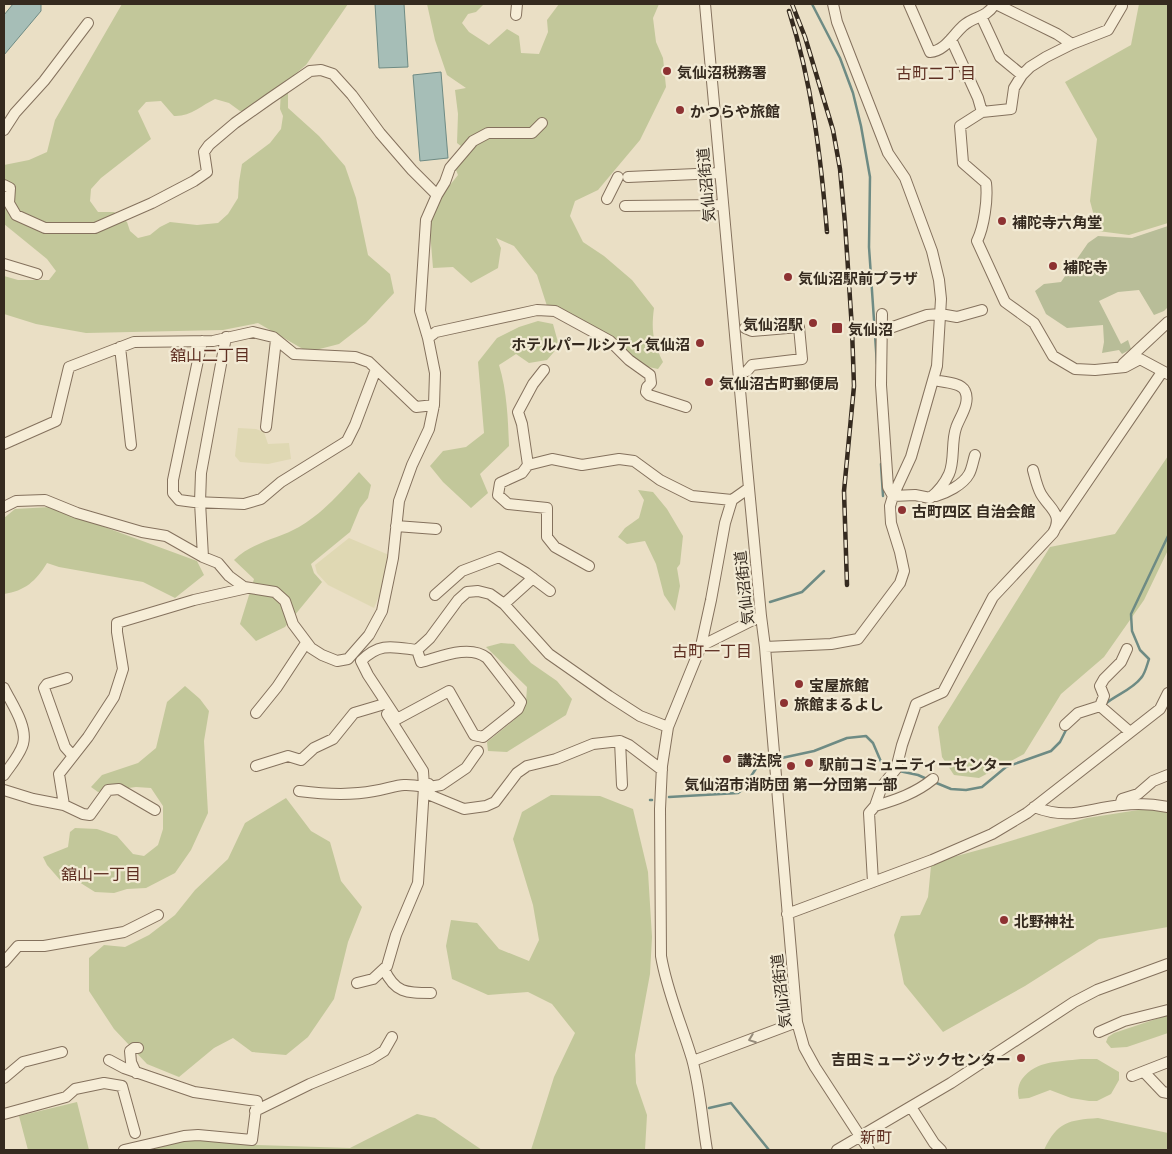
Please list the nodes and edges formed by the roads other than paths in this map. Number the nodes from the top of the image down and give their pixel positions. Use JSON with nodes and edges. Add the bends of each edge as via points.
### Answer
{"nodes":[{"id":1,"x":705,"y":4,"type":"edge"},
{"id":2,"x":833,"y":4,"type":"edge"},
{"id":3,"x":909,"y":4,"type":"edge"},
{"id":4,"x":995,"y":4,"type":"edge"},
{"id":5,"x":1122,"y":6,"type":"dead end"},
{"id":6,"x":981,"y":16,"type":"junction"},
{"id":7,"x":88,"y":23,"type":"dead end"},
{"id":8,"x":952,"y":39,"type":"junction"},
{"id":9,"x":1072,"y":44,"type":"junction"},
{"id":10,"x":1022,"y":75,"type":"junction"},
{"id":11,"x":982,"y":112,"type":"junction"},
{"id":12,"x":542,"y":123,"type":"dead end"},
{"id":13,"x":4,"y":130,"type":"edge"},
{"id":14,"x":719,"y":173,"type":"junction"},
{"id":15,"x":4,"y":185,"type":"edge"},
{"id":16,"x":437,"y":195,"type":"junction"},
{"id":17,"x":607,"y":199,"type":"dead end"},
{"id":18,"x":722,"y":205,"type":"junction"},
{"id":19,"x":625,"y":206,"type":"dead end"},
{"id":20,"x":4,"y":264,"type":"edge"},
{"id":21,"x":37,"y":274,"type":"dead end"},
{"id":22,"x":982,"y":310,"type":"dead end"},
{"id":23,"x":882,"y":314,"type":"dead end"},
{"id":24,"x":940,"y":314,"type":"junction"},
{"id":25,"x":1168,"y":322,"type":"edge"},
{"id":26,"x":745,"y":328,"type":"dead end"},
{"id":27,"x":882,"y":335,"type":"junction"},
{"id":28,"x":226,"y":337,"type":"junction"},
{"id":29,"x":428,"y":338,"type":"junction"},
{"id":30,"x":276,"y":340,"type":"junction"},
{"id":31,"x":202,"y":341,"type":"junction"},
{"id":32,"x":120,"y":347,"type":"junction"},
{"id":33,"x":376,"y":368,"type":"junction"},
{"id":34,"x":1119,"y":368,"type":"junction"},
{"id":35,"x":544,"y":370,"type":"dead end"},
{"id":36,"x":747,"y":371,"type":"dead end"},
{"id":37,"x":1165,"y":373,"type":"edge"},
{"id":38,"x":933,"y":380,"type":"junction"},
{"id":39,"x":434,"y":405,"type":"junction"},
{"id":40,"x":686,"y":408,"type":"dead end"},
{"id":41,"x":266,"y":427,"type":"dead end"},
{"id":42,"x":4,"y":444,"type":"edge"},
{"id":43,"x":130,"y":445,"type":"dead end"},
{"id":44,"x":975,"y":455,"type":"dead end"},
{"id":45,"x":528,"y":466,"type":"junction"},
{"id":46,"x":1033,"y":470,"type":"dead end"},
{"id":47,"x":749,"y":488,"type":"junction"},
{"id":48,"x":893,"y":496,"type":"junction"},
{"id":49,"x":930,"y":498,"type":"junction"},
{"id":50,"x":732,"y":500,"type":"junction"},
{"id":51,"x":200,"y":502,"type":"junction"},
{"id":52,"x":4,"y":507,"type":"edge"},
{"id":53,"x":396,"y":526,"type":"junction"},
{"id":54,"x":1057,"y":526,"type":"junction"},
{"id":55,"x":436,"y":529,"type":"dead end"},
{"id":56,"x":203,"y":557,"type":"junction"},
{"id":57,"x":589,"y":566,"type":"dead end"},
{"id":58,"x":533,"y":578,"type":"junction"},
{"id":59,"x":248,"y":588,"type":"junction"},
{"id":60,"x":550,"y":591,"type":"dead end"},
{"id":61,"x":435,"y":595,"type":"dead end"},
{"id":62,"x":504,"y":604,"type":"junction"},
{"id":63,"x":761,"y":616,"type":"junction"},
{"id":64,"x":306,"y":643,"type":"junction"},
{"id":65,"x":701,"y":646,"type":"junction"},
{"id":66,"x":765,"y":648,"type":"junction"},
{"id":67,"x":1127,"y":649,"type":"dead end"},
{"id":68,"x":417,"y":650,"type":"junction"},
{"id":69,"x":353,"y":654,"type":"junction"},
{"id":70,"x":361,"y":661,"type":"junction"},
{"id":71,"x":67,"y":678,"type":"dead end"},
{"id":72,"x":375,"y":687,"type":"junction"},
{"id":73,"x":4,"y":688,"type":"edge"},
{"id":74,"x":1168,"y":693,"type":"edge"},
{"id":75,"x":381,"y":705,"type":"junction"},
{"id":76,"x":1101,"y":707,"type":"junction"},
{"id":77,"x":256,"y":713,"type":"dead end"},
{"id":78,"x":1064,"y":725,"type":"dead end"},
{"id":79,"x":668,"y":727,"type":"junction"},
{"id":80,"x":1130,"y":732,"type":"junction"},
{"id":81,"x":620,"y":741,"type":"junction"},
{"id":82,"x":478,"y":751,"type":"dead end"},
{"id":83,"x":72,"y":756,"type":"junction"},
{"id":84,"x":256,"y":766,"type":"dead end"},
{"id":85,"x":662,"y":770,"type":"junction"},
{"id":86,"x":4,"y":775,"type":"edge"},
{"id":87,"x":1168,"y":775,"type":"edge"},
{"id":88,"x":933,"y":779,"type":"dead end"},
{"id":89,"x":622,"y":785,"type":"dead end"},
{"id":90,"x":427,"y":787,"type":"junction"},
{"id":91,"x":4,"y":790,"type":"edge"},
{"id":92,"x":299,"y":791,"type":"dead end"},
{"id":93,"x":1120,"y":805,"type":"junction"},
{"id":94,"x":64,"y":806,"type":"junction"},
{"id":95,"x":875,"y":806,"type":"junction"},
{"id":96,"x":1034,"y":807,"type":"junction"},
{"id":97,"x":1168,"y":807,"type":"edge"},
{"id":98,"x":155,"y":810,"type":"dead end"},
{"id":99,"x":873,"y":882,"type":"junction"},
{"id":100,"x":787,"y":914,"type":"junction"},
{"id":101,"x":158,"y":915,"type":"dead end"},
{"id":102,"x":4,"y":962,"type":"edge"},
{"id":103,"x":1168,"y":964,"type":"edge"},
{"id":104,"x":384,"y":969,"type":"junction"},
{"id":105,"x":357,"y":983,"type":"dead end"},
{"id":106,"x":431,"y":993,"type":"dead end"},
{"id":107,"x":1168,"y":1010,"type":"edge"},
{"id":108,"x":797,"y":1022,"type":"junction"},
{"id":109,"x":1099,"y":1032,"type":"dead end"},
{"id":110,"x":392,"y":1037,"type":"dead end"},
{"id":111,"x":138,"y":1048,"type":"dead end"},
{"id":112,"x":62,"y":1052,"type":"dead end"},
{"id":113,"x":109,"y":1060,"type":"dead end"},
{"id":114,"x":693,"y":1062,"type":"junction"},
{"id":115,"x":1168,"y":1062,"type":"edge"},
{"id":116,"x":136,"y":1072,"type":"junction"},
{"id":117,"x":1144,"y":1072,"type":"junction"},
{"id":118,"x":1132,"y":1076,"type":"dead end"},
{"id":119,"x":4,"y":1078,"type":"edge"},
{"id":120,"x":1168,"y":1094,"type":"edge"},
{"id":121,"x":911,"y":1107,"type":"junction"},
{"id":122,"x":255,"y":1111,"type":"junction"},
{"id":123,"x":4,"y":1114,"type":"edge"},
{"id":124,"x":135,"y":1133,"type":"dead end"},
{"id":125,"x":860,"y":1137,"type":"junction"},
{"id":126,"x":124,"y":1150,"type":"edge"},
{"id":127,"x":708,"y":1150,"type":"edge"},
{"id":128,"x":837,"y":1150,"type":"edge"},
{"id":129,"x":869,"y":1150,"type":"edge"},
{"id":130,"x":941,"y":1150,"type":"edge"}],
"edges":[{"from":1,"to":14,"type":"street","name":"気仙沼街道"},
{"from":2,"to":24,"type":"street","via":[[888,153],[905,178],[932,251],[942,299]]},
{"from":3,"to":8,"type":"street","via":[[930,52],[937,52]]},
{"from":4,"to":6,"type":"street","via":[[989,13]]},
{"from":4,"to":9,"type":"street"},
{"from":5,"to":9,"type":"street","via":[[1108,30]]},
{"from":6,"to":8,"type":"street","via":[[964,24]]},
{"from":6,"to":10,"type":"street","via":[[1000,57]]},
{"from":7,"to":13,"type":"street"},
{"from":8,"to":11,"type":"street"},
{"from":9,"to":10,"type":"street","via":[[1046,57]]},
{"from":10,"to":11,"type":"street","via":[[1014,88],[1011,109]]},
{"from":11,"to":34,"type":"street","via":[[960,126],[963,163],[986,183],[981,234],[977,241],[1005,302],[1034,323],[1053,356],[1064,364],[1075,369]]},
{"from":12,"to":16,"type":"street","via":[[532,133],[488,133],[473,141],[450,168]]},
{"from":14,"to":17,"type":"street","via":[[623,177]]},
{"from":14,"to":18,"type":"street","name":"気仙沼街道"},
{"from":15,"to":16,"type":"street","via":[[10,188],[10,203],[16,215],[45,228],[95,228],[152,203],[207,172],[204,152],[210,145],[269,98],[310,71],[321,70],[333,74],[380,133]]},
{"from":16,"to":29,"type":"street","via":[[426,220],[420,311]]},
{"from":18,"to":19,"type":"street"},
{"from":18,"to":47,"type":"street","name":"気仙沼街道"},
{"from":20,"to":21,"type":"street"},
{"from":22,"to":24,"type":"street","via":[[956,317]]},
{"from":23,"to":27,"type":"street"},
{"from":24,"to":27,"type":"street","via":[[908,321]]},
{"from":24,"to":38,"type":"street","via":[[937,366]]},
{"from":25,"to":34,"type":"street"},
{"from":26,"to":36,"type":"street","via":[[752,331],[799,327],[802,359],[752,365]]},
{"from":27,"to":48,"type":"street","via":[[888,487]]},
{"from":28,"to":30,"type":"street","via":[[253,332]]},
{"from":28,"to":31,"type":"street"},
{"from":28,"to":51,"type":"street","via":[[201,473]]},
{"from":29,"to":39,"type":"street","via":[[435,373]]},
{"from":29,"to":40,"type":"street","via":[[436,332],[538,310],[554,311],[610,341],[650,375],[648,396]]},
{"from":30,"to":33,"type":"street","via":[[294,354],[356,357]]},
{"from":30,"to":41,"type":"street"},
{"from":31,"to":32,"type":"street","via":[[134,342]]},
{"from":31,"to":51,"type":"street","via":[[173,480],[173,493],[179,500]]},
{"from":32,"to":42,"type":"street","via":[[68,367],[56,421]]},
{"from":32,"to":43,"type":"street"},
{"from":33,"to":39,"type":"street","via":[[416,407]]},
{"from":33,"to":51,"type":"street","via":[[347,440],[281,482],[261,499],[244,504]]},
{"from":34,"to":37,"type":"street","via":[[1140,359]]},
{"from":35,"to":45,"type":"street","via":[[518,412]]},
{"from":37,"to":54,"type":"street"},
{"from":38,"to":48,"type":"street","via":[[911,457]]},
{"from":38,"to":49,"type":"street","via":[[961,386],[966,394],[962,417],[956,427],[950,472],[940,490]]},
{"from":39,"to":53,"type":"street","via":[[430,429],[399,501]]},
{"from":44,"to":49,"type":"street","via":[[969,475],[943,494]]},
{"from":45,"to":50,"type":"street","via":[[552,459],[582,466],[619,459],[634,461],[660,480],[692,496]]},
{"from":45,"to":57,"type":"street","via":[[522,473],[500,483],[498,495],[508,504],[547,508],[547,537],[555,547]]},
{"from":46,"to":54,"type":"street","via":[[1040,493],[1053,508]]},
{"from":47,"to":50,"type":"street"},
{"from":47,"to":63,"type":"street","name":"気仙沼街道"},
{"from":48,"to":49,"type":"street"},
{"from":48,"to":66,"type":"street","via":[[891,522],[904,571],[900,583],[858,639]]},
{"from":50,"to":65,"type":"street"},
{"from":51,"to":56,"type":"street"},
{"from":52,"to":56,"type":"street","via":[[16,501],[45,500],[77,513],[166,536]]},
{"from":53,"to":55,"type":"street"},
{"from":53,"to":69,"type":"street","via":[[382,610],[369,635]]},
{"from":54,"to":95,"type":"street","via":[[993,597],[943,692],[916,704],[894,772],[882,786]]},
{"from":56,"to":59,"type":"street","via":[[218,563],[229,576]]},
{"from":58,"to":60,"type":"street"},
{"from":58,"to":61,"type":"street","via":[[499,557],[462,571]]},
{"from":58,"to":62,"type":"street"},
{"from":59,"to":64,"type":"street","via":[[275,592],[285,601],[293,624]]},
{"from":59,"to":83,"type":"street","via":[[117,623],[123,669],[114,697]]},
{"from":62,"to":68,"type":"street","via":[[490,594],[468,592]]},
{"from":62,"to":79,"type":"street","via":[[549,654],[640,716]]},
{"from":63,"to":65,"type":"street"},
{"from":63,"to":66,"type":"street","name":"気仙沼街道"},
{"from":64,"to":69,"type":"street","via":[[322,656],[337,661],[348,659]]},
{"from":64,"to":77,"type":"street"},
{"from":65,"to":79,"type":"street"},
{"from":66,"to":100,"type":"street","name":"気仙沼街道"},
{"from":67,"to":76,"type":"street","via":[[1100,686],[1104,696]]},
{"from":68,"to":70,"type":"street","via":[[388,646],[374,650]]},
{"from":68,"to":72,"type":"street","via":[[421,662],[456,653],[481,653],[521,702],[518,709],[483,737],[478,737],[449,691],[397,719]]},
{"from":69,"to":70,"type":"street"},
{"from":70,"to":72,"type":"street"},
{"from":71,"to":83,"type":"street","via":[[44,688]]},
{"from":72,"to":75,"type":"street"},
{"from":73,"to":86,"type":"street","via":[[24,735],[23,746]]},
{"from":74,"to":80,"type":"street","via":[[1160,708]]},
{"from":75,"to":84,"type":"street","via":[[354,713],[332,739],[314,748],[301,760],[288,756]]},
{"from":75,"to":90,"type":"street","via":[[423,771],[429,774]]},
{"from":76,"to":78,"type":"street","via":[[1078,713]]},
{"from":76,"to":80,"type":"street"},
{"from":79,"to":85,"type":"street"},
{"from":80,"to":96,"type":"street"},
{"from":81,"to":85,"type":"street"},
{"from":81,"to":89,"type":"street"},
{"from":81,"to":90,"type":"street","via":[[594,744],[528,766],[510,781],[495,802],[486,806],[464,809],[430,795]]},
{"from":82,"to":90,"type":"street","via":[[466,768],[441,785]]},
{"from":83,"to":94,"type":"street","via":[[58,774]]},
{"from":85,"to":114,"type":"street","via":[[661,956],[665,979]]},
{"from":87,"to":93,"type":"street","via":[[1138,794],[1122,799]]},
{"from":88,"to":95,"type":"street","via":[[896,800]]},
{"from":90,"to":92,"type":"street","via":[[396,785],[352,794]]},
{"from":90,"to":104,"type":"street","via":[[418,883]]},
{"from":91,"to":94,"type":"street"},
{"from":93,"to":96,"type":"street","via":[[1078,814],[1048,813]]},
{"from":93,"to":97,"type":"street","via":[[1151,803]]},
{"from":94,"to":98,"type":"street","via":[[90,814],[108,790],[119,788]]},
{"from":95,"to":99,"type":"street","via":[[869,813]]},
{"from":96,"to":99,"type":"street","via":[[992,834]]},
{"from":99,"to":100,"type":"street"},
{"from":100,"to":108,"type":"street","name":"気仙沼街道"},
{"from":101,"to":102,"type":"street","via":[[124,932],[44,946],[18,946]]},
{"from":103,"to":121,"type":"street","via":[[1097,990],[1074,1002]]},
{"from":104,"to":105,"type":"street","via":[[373,979]]},
{"from":104,"to":106,"type":"street","via":[[388,979],[400,990]]},
{"from":107,"to":109,"type":"street","via":[[1124,1021]]},
{"from":108,"to":114,"type":"street","one_way":true},
{"from":108,"to":125,"type":"street","name":"気仙沼街道","via":[[804,1047]]},
{"from":110,"to":122,"type":"street","via":[[384,1051],[372,1059]]},
{"from":111,"to":116,"type":"street","via":[[130,1051],[129,1056]]},
{"from":112,"to":119,"type":"street","via":[[23,1062]]},
{"from":113,"to":116,"type":"street"},
{"from":114,"to":127,"type":"street"},
{"from":115,"to":117,"type":"street"},
{"from":116,"to":122,"type":"street","via":[[194,1092],[257,1101]]},
{"from":117,"to":118,"type":"street"},
{"from":117,"to":120,"type":"street"},
{"from":121,"to":125,"type":"street"},
{"from":121,"to":130,"type":"street"},
{"from":122,"to":126,"type":"street","via":[[252,1140],[184,1136]]},
{"from":123,"to":124,"type":"street","via":[[66,1097],[75,1089],[104,1083],[122,1086]]},
{"from":125,"to":128,"type":"street"},
{"from":125,"to":129,"type":"street","name":"気仙沼街道"}]}
